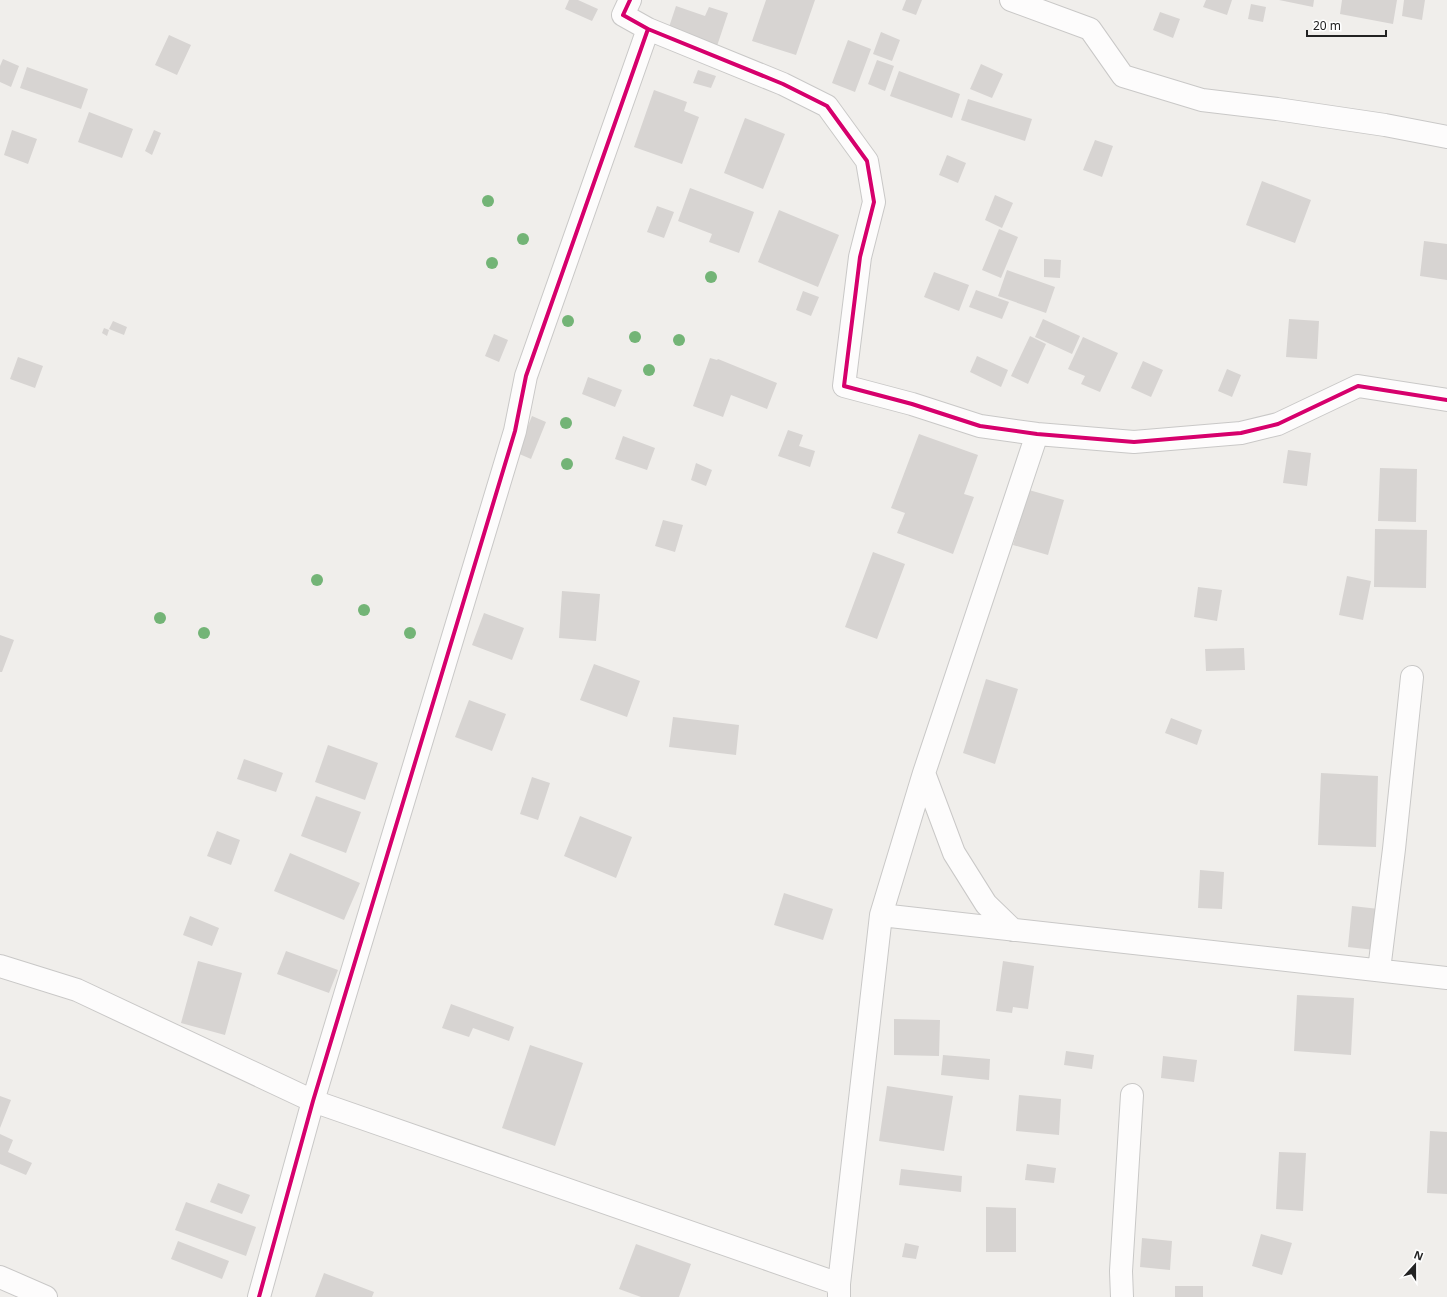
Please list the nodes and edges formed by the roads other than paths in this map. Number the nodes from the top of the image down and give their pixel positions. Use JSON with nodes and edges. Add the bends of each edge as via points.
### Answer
{"nodes":[{"id":1,"x":630,"y":0,"type":"edge"},
{"id":2,"x":1011,"y":0,"type":"edge"},
{"id":3,"x":648,"y":29,"type":"junction"},
{"id":4,"x":1447,"y":137,"type":"edge"},
{"id":5,"x":1447,"y":400,"type":"edge"},
{"id":6,"x":1037,"y":434,"type":"junction"},
{"id":7,"x":1412,"y":677,"type":"dead end"},
{"id":8,"x":924,"y":772,"type":"junction"},
{"id":9,"x":880,"y":916,"type":"junction"},
{"id":10,"x":1013,"y":930,"type":"junction"},
{"id":11,"x":0,"y":966,"type":"edge"},
{"id":12,"x":1379,"y":970,"type":"junction"},
{"id":13,"x":1447,"y":978,"type":"edge"},
{"id":14,"x":1132,"y":1095,"type":"dead end"},
{"id":15,"x":313,"y":1101,"type":"junction"},
{"id":16,"x":0,"y":1277,"type":"edge"},
{"id":17,"x":839,"y":1291,"type":"edge"},
{"id":18,"x":46,"y":1297,"type":"edge"},
{"id":19,"x":259,"y":1297,"type":"edge"},
{"id":20,"x":1122,"y":1297,"type":"edge"}],
"edges":[{"from":1,"to":3,"type":"street","via":[[623,15]]},
{"from":2,"to":4,"type":"street","via":[[1090,29],[1123,76],[1202,100],[1378,124]]},
{"from":3,"to":6,"type":"street","via":[[783,84],[827,106],[867,161],[874,202],[860,257],[844,386],[980,426]]},
{"from":3,"to":15,"type":"street","via":[[526,376],[515,431]]},
{"from":5,"to":6,"type":"street","via":[[1358,386],[1278,424],[1241,433],[1134,442]]},
{"from":6,"to":8,"type":"street"},
{"from":7,"to":12,"type":"street"},
{"from":8,"to":9,"type":"street"},
{"from":8,"to":10,"type":"street","via":[[954,853],[986,904]]},
{"from":9,"to":10,"type":"street"},
{"from":9,"to":17,"type":"street"},
{"from":10,"to":12,"type":"street"},
{"from":11,"to":15,"type":"street","via":[[77,990]]},
{"from":12,"to":13,"type":"street"},
{"from":14,"to":20,"type":"street","via":[[1121,1271]]},
{"from":15,"to":17,"type":"street"},
{"from":15,"to":19,"type":"street"},
{"from":16,"to":18,"type":"street"}]}
